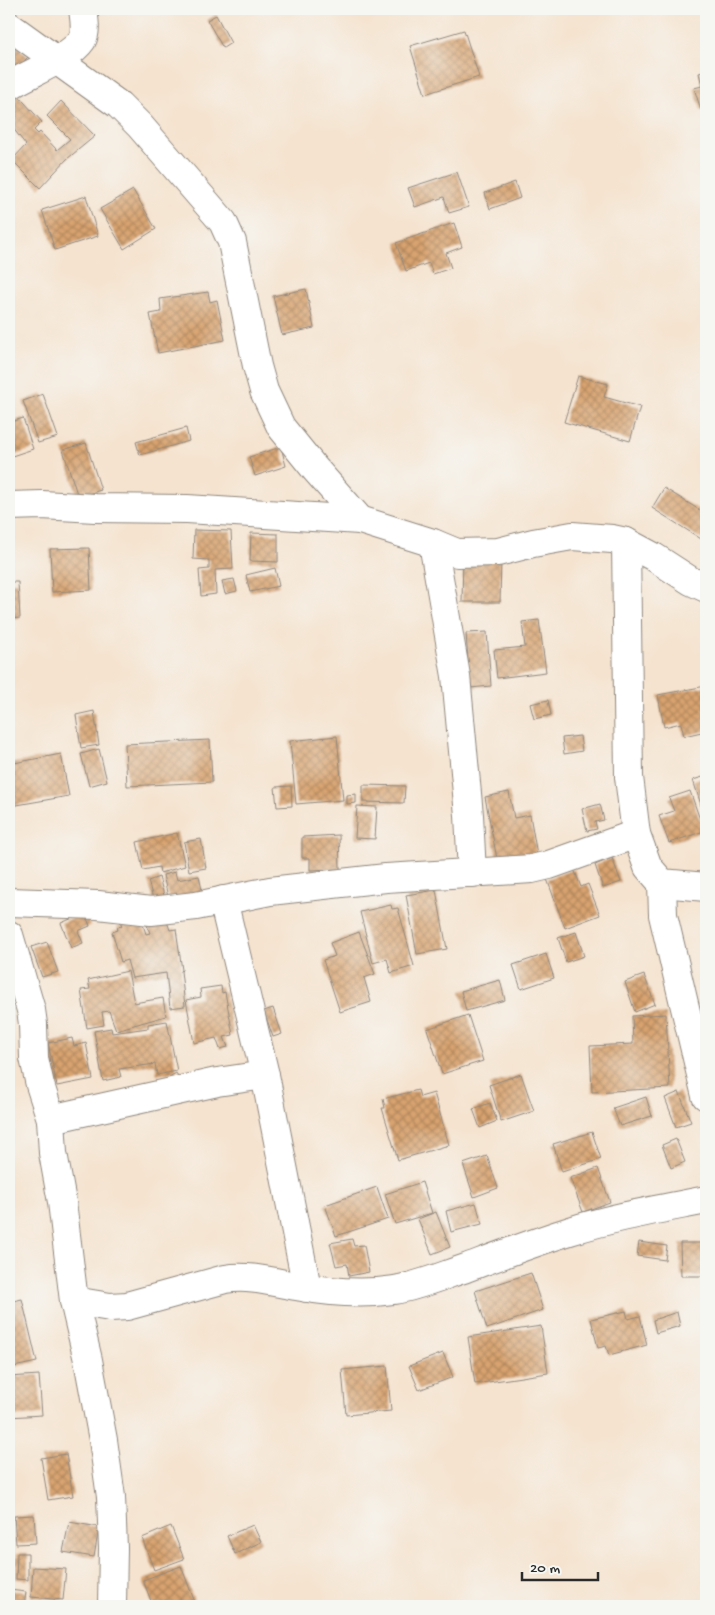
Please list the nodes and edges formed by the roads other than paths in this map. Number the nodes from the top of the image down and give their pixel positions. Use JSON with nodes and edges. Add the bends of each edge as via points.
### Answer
{"nodes":[{"id":1,"x":83,"y":9,"type":"edge"},
{"id":2,"x":9,"y":26,"type":"edge"},
{"id":3,"x":56,"y":60,"type":"junction"},
{"id":4,"x":9,"y":86,"type":"edge"},
{"id":5,"x":9,"y":506,"type":"edge"},
{"id":6,"x":360,"y":520,"type":"junction"},
{"id":7,"x":626,"y":542,"type":"junction"},
{"id":8,"x":433,"y":543,"type":"junction"},
{"id":9,"x":706,"y":588,"type":"edge"},
{"id":10,"x":636,"y":834,"type":"junction"},
{"id":11,"x":472,"y":873,"type":"junction"},
{"id":12,"x":662,"y":883,"type":"junction"},
{"id":13,"x":706,"y":888,"type":"edge"},
{"id":14,"x":224,"y":900,"type":"junction"},
{"id":15,"x":9,"y":902,"type":"edge"},
{"id":16,"x":9,"y":935,"type":"edge"},
{"id":17,"x":265,"y":1075,"type":"junction"},
{"id":18,"x":706,"y":1096,"type":"edge"},
{"id":19,"x":51,"y":1118,"type":"junction"},
{"id":20,"x":706,"y":1200,"type":"edge"},
{"id":21,"x":307,"y":1288,"type":"junction"},
{"id":22,"x":74,"y":1301,"type":"junction"},
{"id":23,"x":112,"y":1606,"type":"edge"}],
"edges":[{"from":1,"to":3,"type":"street","via":[[85,30],[82,39]]},
{"from":2,"to":3,"type":"street"},
{"from":3,"to":4,"type":"street"},
{"from":3,"to":6,"type":"street","via":[[119,105],[223,222],[232,242],[257,366],[267,398],[281,427]]},
{"from":5,"to":6,"type":"street","via":[[187,509]]},
{"from":6,"to":8,"type":"street"},
{"from":7,"to":8,"type":"street","via":[[572,536],[498,552],[457,553]]},
{"from":7,"to":9,"type":"street"},
{"from":7,"to":10,"type":"street","via":[[629,777]]},
{"from":8,"to":11,"type":"street","via":[[456,676]]},
{"from":10,"to":11,"type":"street","via":[[541,867]]},
{"from":10,"to":12,"type":"street","via":[[648,866]]},
{"from":11,"to":14,"type":"street","via":[[386,878],[270,891]]},
{"from":12,"to":13,"type":"street"},
{"from":12,"to":18,"type":"street","via":[[663,915]]},
{"from":14,"to":15,"type":"street","via":[[151,911],[98,905]]},
{"from":14,"to":17,"type":"street"},
{"from":16,"to":19,"type":"street","via":[[31,1010],[34,1058]]},
{"from":17,"to":19,"type":"street","via":[[217,1082]]},
{"from":17,"to":21,"type":"street"},
{"from":19,"to":22,"type":"street"},
{"from":20,"to":21,"type":"street","via":[[638,1213],[571,1231],[396,1290],[357,1292]]},
{"from":21,"to":22,"type":"street","via":[[237,1277],[127,1306],[110,1307]]},
{"from":22,"to":23,"type":"street","via":[[103,1440],[113,1548]]}]}
